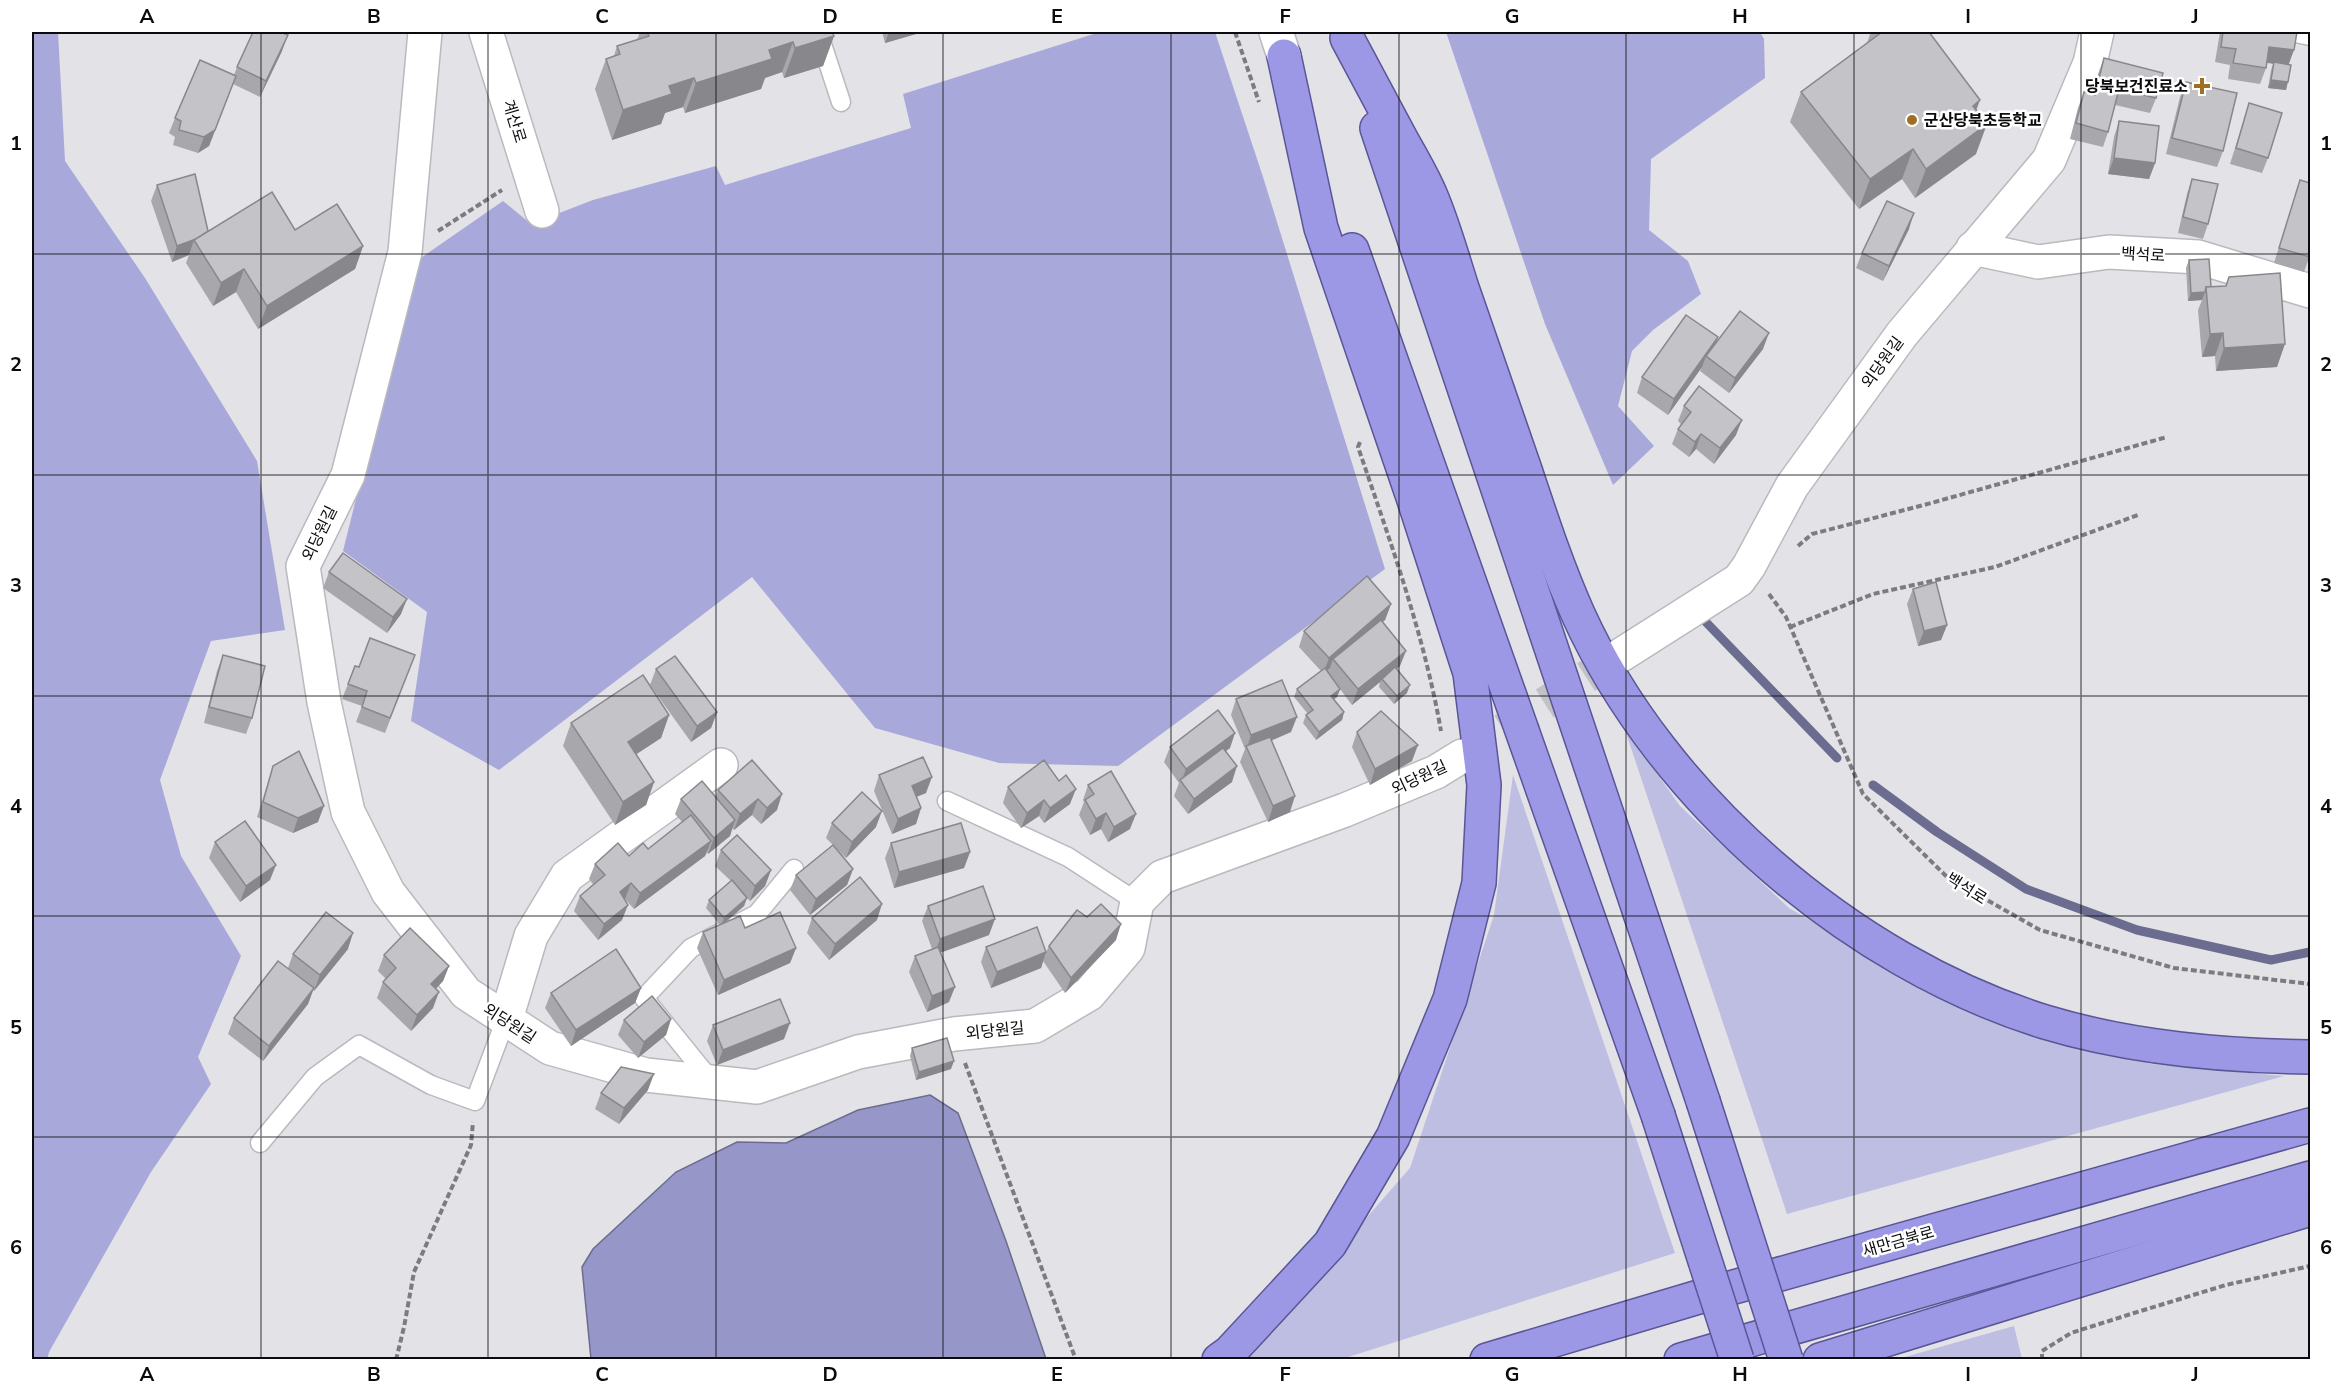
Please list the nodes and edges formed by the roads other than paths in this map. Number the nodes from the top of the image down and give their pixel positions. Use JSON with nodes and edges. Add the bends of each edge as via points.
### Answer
{"nodes":[{"id":1,"x":425,"y":32,"type":"edge"},
{"id":2,"x":486,"y":32,"type":"edge"},
{"id":3,"x":818,"y":32,"type":"edge"},
{"id":4,"x":2097,"y":32,"type":"edge"},
{"id":5,"x":2291,"y":32,"type":"edge"},
{"id":6,"x":1346,"y":35,"type":"edge"},
{"id":7,"x":2310,"y":36,"type":"edge"},
{"id":8,"x":1280,"y":44,"type":"edge"},
{"id":9,"x":841,"y":102,"type":"dead end"},
{"id":10,"x":542,"y":212,"type":"dead end"},
{"id":11,"x":1973,"y":248,"type":"junction"},
{"id":12,"x":2310,"y":291,"type":"edge"},
{"id":13,"x":1621,"y":655,"type":"tunnel mouth"},
{"id":14,"x":1455,"y":760,"type":"tunnel mouth"},
{"id":15,"x":721,"y":765,"type":"dead end"},
{"id":16,"x":947,"y":801,"type":"dead end"},
{"id":17,"x":794,"y":869,"type":"dead end"},
{"id":18,"x":1137,"y":902,"type":"junction"},
{"id":19,"x":506,"y":1020,"type":"junction"},
{"id":20,"x":2310,"y":1057,"type":"edge"},
{"id":21,"x":712,"y":1082,"type":"junction"},
{"id":22,"x":2310,"y":1125,"type":"edge"},
{"id":23,"x":260,"y":1143,"type":"dead end"},
{"id":24,"x":2310,"y":1178,"type":"edge"},
{"id":25,"x":2310,"y":1209,"type":"edge"},
{"id":26,"x":1219,"y":1359,"type":"edge"},
{"id":27,"x":1487,"y":1359,"type":"edge"},
{"id":28,"x":1681,"y":1359,"type":"edge"},
{"id":29,"x":1737,"y":1359,"type":"edge"},
{"id":30,"x":1786,"y":1359,"type":"edge"},
{"id":31,"x":1820,"y":1359,"type":"edge"}],
"edges":[{"from":1,"to":19,"type":"street","name":"외당원길","via":[[405,252],[348,475],[303,566],[324,702],[348,812],[388,892],[466,993]]},
{"from":2,"to":10,"type":"street","name":"계산로"},
{"from":3,"to":9,"type":"lane"},
{"from":4,"to":11,"type":"street","name":"외당원길","via":[[2090,63],[2049,160]]},
{"from":5,"to":7,"type":"lane"},
{"from":6,"to":20,"type":"highway","via":[[1430,193],[1541,519],[1578,613],[1615,686],[1711,809],[1772,868],[1834,915],[1896,956],[1973,994],[2044,1022],[2136,1044],[2247,1056]]},
{"from":6,"to":30,"type":"highway","bridge":true},
{"from":8,"to":26,"type":"highway","via":[[1321,228],[1470,673],[1484,785],[1479,883],[1450,999],[1393,1137],[1330,1244],[1230,1352]]},
{"from":8,"to":29,"type":"highway","bridge":true,"via":[[1658,1115]]},
{"from":11,"to":12,"type":"street","name":"백석로","via":[[2038,262],[2109,252],[2198,258]]},
{"from":11,"to":13,"type":"street","name":"외당원길","via":[[1902,334],[1792,486],[1739,580]]},
{"from":14,"to":18,"type":"street","name":"외당원길","via":[[1436,772],[1345,810],[1162,877]]},
{"from":15,"to":19,"type":"street","via":[[567,876],[531,936]]},
{"from":16,"to":18,"type":"lane","via":[[1068,857]]},
{"from":17,"to":21,"type":"lane","via":[[757,914],[691,948],[644,998]]},
{"from":18,"to":21,"type":"street","name":"외당원길","via":[[1128,948],[1089,994],[1035,1026],[954,1034],[858,1052],[757,1087]]},
{"from":19,"to":21,"type":"street","name":"외당원길","via":[[550,1048],[646,1075]]},
{"from":19,"to":23,"type":"lane","via":[[475,1101],[431,1085],[359,1046],[315,1077]]},
{"from":22,"to":27,"type":"highway","name":"새만금북로"},
{"from":24,"to":28,"type":"highway"},
{"from":25,"to":31,"type":"highway"}]}
